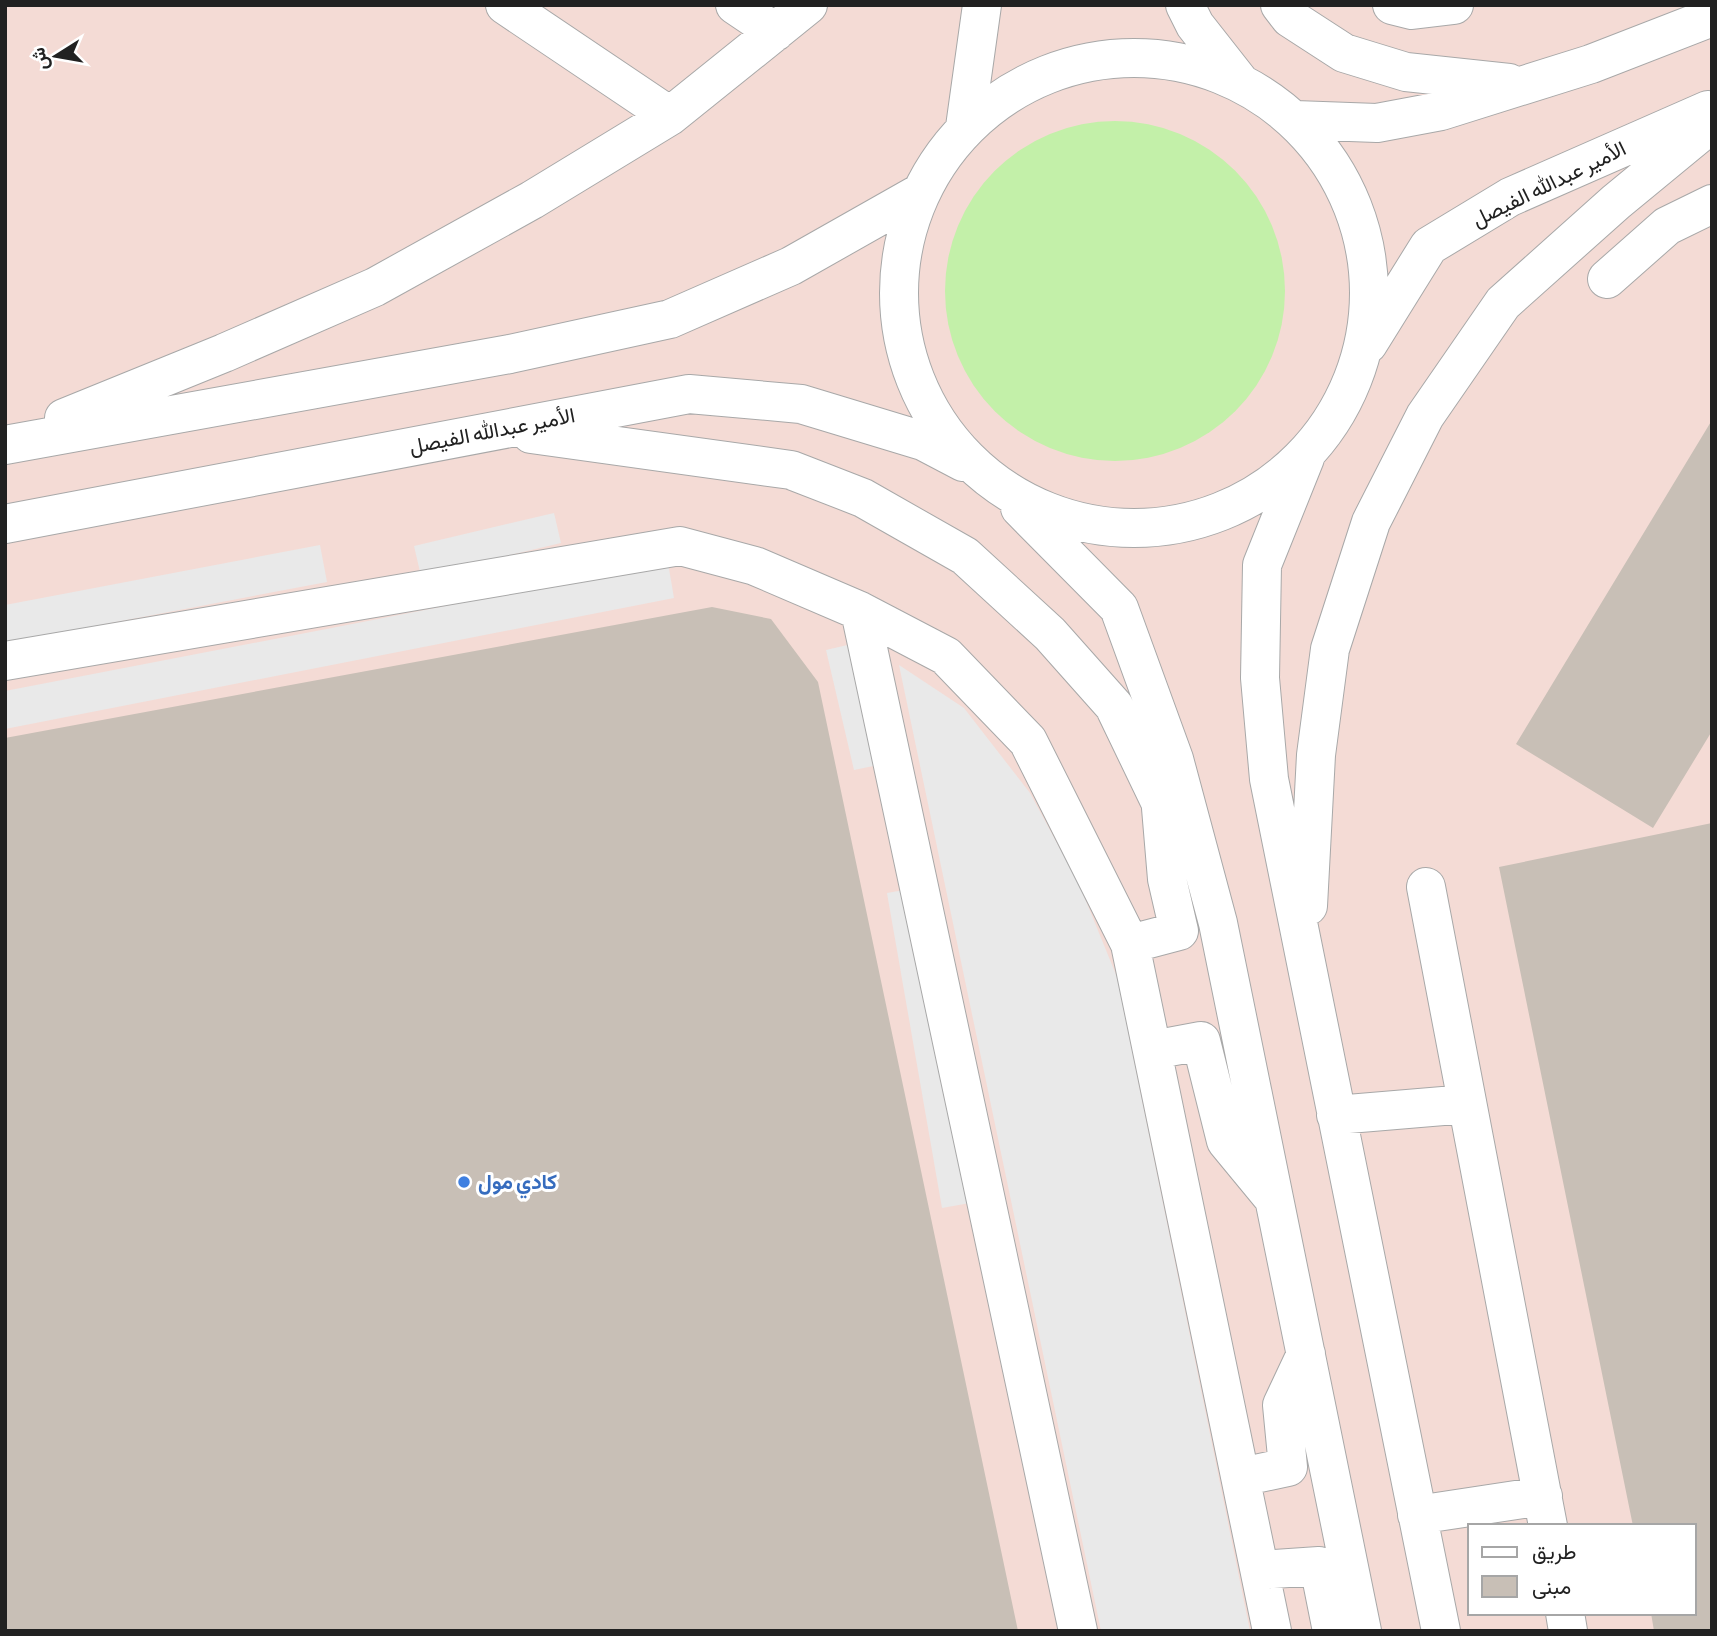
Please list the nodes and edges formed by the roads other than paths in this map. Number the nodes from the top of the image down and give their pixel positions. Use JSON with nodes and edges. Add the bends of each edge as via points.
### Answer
{"nodes":[{"id":1,"x":505,"y":5,"type":"edge"},
{"id":2,"x":735,"y":5,"type":"edge"},
{"id":3,"x":808,"y":5,"type":"edge"},
{"id":4,"x":982,"y":5,"type":"edge"},
{"id":5,"x":1185,"y":5,"type":"edge"},
{"id":6,"x":1280,"y":5,"type":"edge"},
{"id":7,"x":1392,"y":5,"type":"edge"},
{"id":8,"x":1454,"y":5,"type":"edge"},
{"id":9,"x":1712,"y":17,"type":"edge"},
{"id":10,"x":775,"y":32,"type":"junction"},
{"id":11,"x":1239,"y":80,"type":"junction"},
{"id":12,"x":1525,"y":84,"type":"junction"},
{"id":13,"x":1712,"y":108,"type":"edge"},
{"id":14,"x":670,"y":116,"type":"junction"},
{"id":15,"x":1295,"y":120,"type":"junction"},
{"id":16,"x":1712,"y":123,"type":"edge"},
{"id":17,"x":965,"y":127,"type":"junction"},
{"id":18,"x":920,"y":192,"type":"junction"},
{"id":19,"x":1712,"y":204,"type":"edge"},
{"id":20,"x":1607,"y":279,"type":"dead end"},
{"id":21,"x":1362,"y":354,"type":"junction"},
{"id":22,"x":501,"y":430,"type":"junction"},
{"id":23,"x":5,"y":443,"type":"edge"},
{"id":24,"x":1306,"y":455,"type":"junction"},
{"id":25,"x":987,"y":478,"type":"junction"},
{"id":26,"x":5,"y":524,"type":"edge"},
{"id":27,"x":860,"y":611,"type":"junction"},
{"id":28,"x":5,"y":661,"type":"edge"},
{"id":29,"x":1160,"y":803,"type":"junction"},
{"id":30,"x":1426,"y":887,"type":"dead end"},
{"id":31,"x":1218,"y":923,"type":"junction"},
{"id":32,"x":1130,"y":944,"type":"junction"},
{"id":33,"x":1305,"y":964,"type":"junction"},
{"id":34,"x":1153,"y":1050,"type":"junction"},
{"id":35,"x":1467,"y":1104,"type":"junction"},
{"id":36,"x":1336,"y":1115,"type":"junction"},
{"id":37,"x":1275,"y":1201,"type":"junction"},
{"id":38,"x":1306,"y":1354,"type":"junction"},
{"id":39,"x":1241,"y":1477,"type":"junction"},
{"id":40,"x":1545,"y":1511,"type":"edge"},
{"id":41,"x":1417,"y":1515,"type":"junction"},
{"id":42,"x":1259,"y":1570,"type":"junction"},
{"id":43,"x":1078,"y":1631,"type":"edge"},
{"id":44,"x":1272,"y":1631,"type":"edge"},
{"id":45,"x":1332,"y":1631,"type":"edge"},
{"id":46,"x":1362,"y":1631,"type":"edge"},
{"id":47,"x":1441,"y":1631,"type":"edge"}],
"edges":[{"from":1,"to":14,"type":"street"},
{"from":2,"to":10,"type":"street"},
{"from":3,"to":10,"type":"street"},
{"from":4,"to":17,"type":"street"},
{"from":5,"to":11,"type":"street","via":[[1195,25]]},
{"from":6,"to":12,"type":"street","via":[[1290,18],[1344,53],[1406,72]]},
{"from":7,"to":8,"type":"street","via":[[1412,10]]},
{"from":9,"to":12,"type":"street"},
{"from":10,"to":14,"type":"street"},
{"from":11,"to":15,"type":"street"},
{"from":11,"to":17,"type":"street","via":[[1168,58],[1094,59],[1024,82]]},
{"from":12,"to":15,"type":"street","via":[[1441,111],[1377,123]]},
{"from":13,"to":21,"type":"street","name":"الأمير عبدالله الفيصل","via":[[1510,197],[1429,246]]},
{"from":14,"to":23,"type":"street","via":[[532,200],[375,286]]},
{"from":15,"to":21,"type":"street","via":[[1335,169],[1360,228],[1370,291]]},
{"from":16,"to":33,"type":"street","via":[[1503,303],[1425,416],[1371,522],[1330,649],[1316,755]]},
{"from":17,"to":18,"type":"street"},
{"from":18,"to":23,"type":"street","via":[[791,266],[670,319],[510,354]]},
{"from":18,"to":25,"type":"street","via":[[899,264],[902,338],[927,408]]},
{"from":19,"to":20,"type":"street","via":[[1667,226]]},
{"from":21,"to":24,"type":"street","via":[[1340,408]]},
{"from":22,"to":25,"type":"street","name":"الأمير عبدالله الفيصل","via":[[689,394],[802,404],[923,442]]},
{"from":22,"to":26,"type":"street","name":"الأمير عبدالله الفيصل"},
{"from":22,"to":29,"type":"street","via":[[792,470],[886,510],[965,556],[1051,634],[1114,706]]},
{"from":24,"to":25,"type":"street","name":"الأمير عبدالله الفيصل","via":[[1255,497],[1193,523],[1126,530],[1061,519]]},
{"from":24,"to":33,"type":"street","via":[[1262,565],[1260,678],[1269,779]]},
{"from":25,"to":31,"type":"street","via":[[1119,608],[1174,759]]},
{"from":27,"to":28,"type":"street","via":[[755,566],[680,546]]},
{"from":27,"to":32,"type":"street","via":[[946,656],[1028,741]]},
{"from":27,"to":43,"type":"street"},
{"from":29,"to":31,"type":"street"},
{"from":29,"to":32,"type":"street","via":[[1167,879],[1179,931]]},
{"from":30,"to":35,"type":"street"},
{"from":31,"to":37,"type":"street"},
{"from":32,"to":34,"type":"street"},
{"from":33,"to":36,"type":"street"},
{"from":34,"to":37,"type":"street","via":[[1200,1041],[1226,1141]]},
{"from":34,"to":39,"type":"street"},
{"from":35,"to":36,"type":"street"},
{"from":35,"to":40,"type":"street"},
{"from":36,"to":41,"type":"street"},
{"from":37,"to":38,"type":"street"},
{"from":38,"to":39,"type":"street","via":[[1282,1405],[1288,1467]]},
{"from":38,"to":46,"type":"street"},
{"from":39,"to":42,"type":"street"},
{"from":40,"to":41,"type":"street"},
{"from":41,"to":47,"type":"street"},
{"from":42,"to":44,"type":"street"},
{"from":42,"to":45,"type":"street","via":[[1319,1566]]}]}
